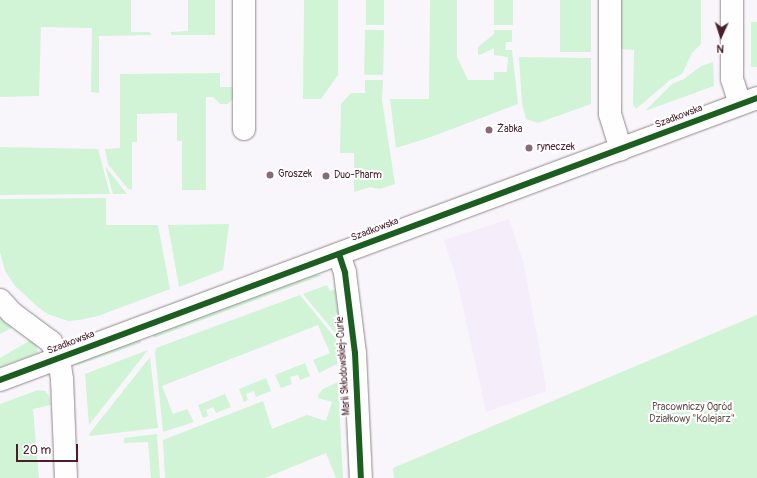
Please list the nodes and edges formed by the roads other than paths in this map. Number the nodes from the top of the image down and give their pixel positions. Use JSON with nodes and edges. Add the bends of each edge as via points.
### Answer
{"nodes":[{"id":1,"x":244,"y":0,"type":"edge"},
{"id":2,"x":610,"y":0,"type":"edge"},
{"id":3,"x":732,"y":0,"type":"edge"},
{"id":4,"x":748,"y":101,"type":"edge"},
{"id":5,"x":244,"y":129,"type":"dead end"},
{"id":6,"x":621,"y":149,"type":"junction"},
{"id":7,"x":339,"y":254,"type":"junction"},
{"id":8,"x":0,"y":300,"type":"edge"},
{"id":9,"x":59,"y":358,"type":"junction"},
{"id":10,"x":0,"y":380,"type":"edge"},
{"id":11,"x":66,"y":478,"type":"edge"},
{"id":12,"x":361,"y":478,"type":"edge"}],
"edges":[{"from":1,"to":5,"type":"street"},
{"from":2,"to":6,"type":"street","via":[[610,114]]},
{"from":3,"to":4,"type":"street","via":[[732,79]]},
{"from":4,"to":6,"type":"street","name":"Szadkowska"},
{"from":6,"to":7,"type":"street","name":"Szadkowska"},
{"from":7,"to":9,"type":"street","name":"Szadkowska"},
{"from":7,"to":12,"type":"street","name":"Marii Skłodowskiej-Curie","via":[[345,273],[355,353]]},
{"from":8,"to":9,"type":"street","via":[[12,313],[51,342]]},
{"from":9,"to":10,"type":"street","name":"Szadkowska"},
{"from":9,"to":11,"type":"street"}]}
